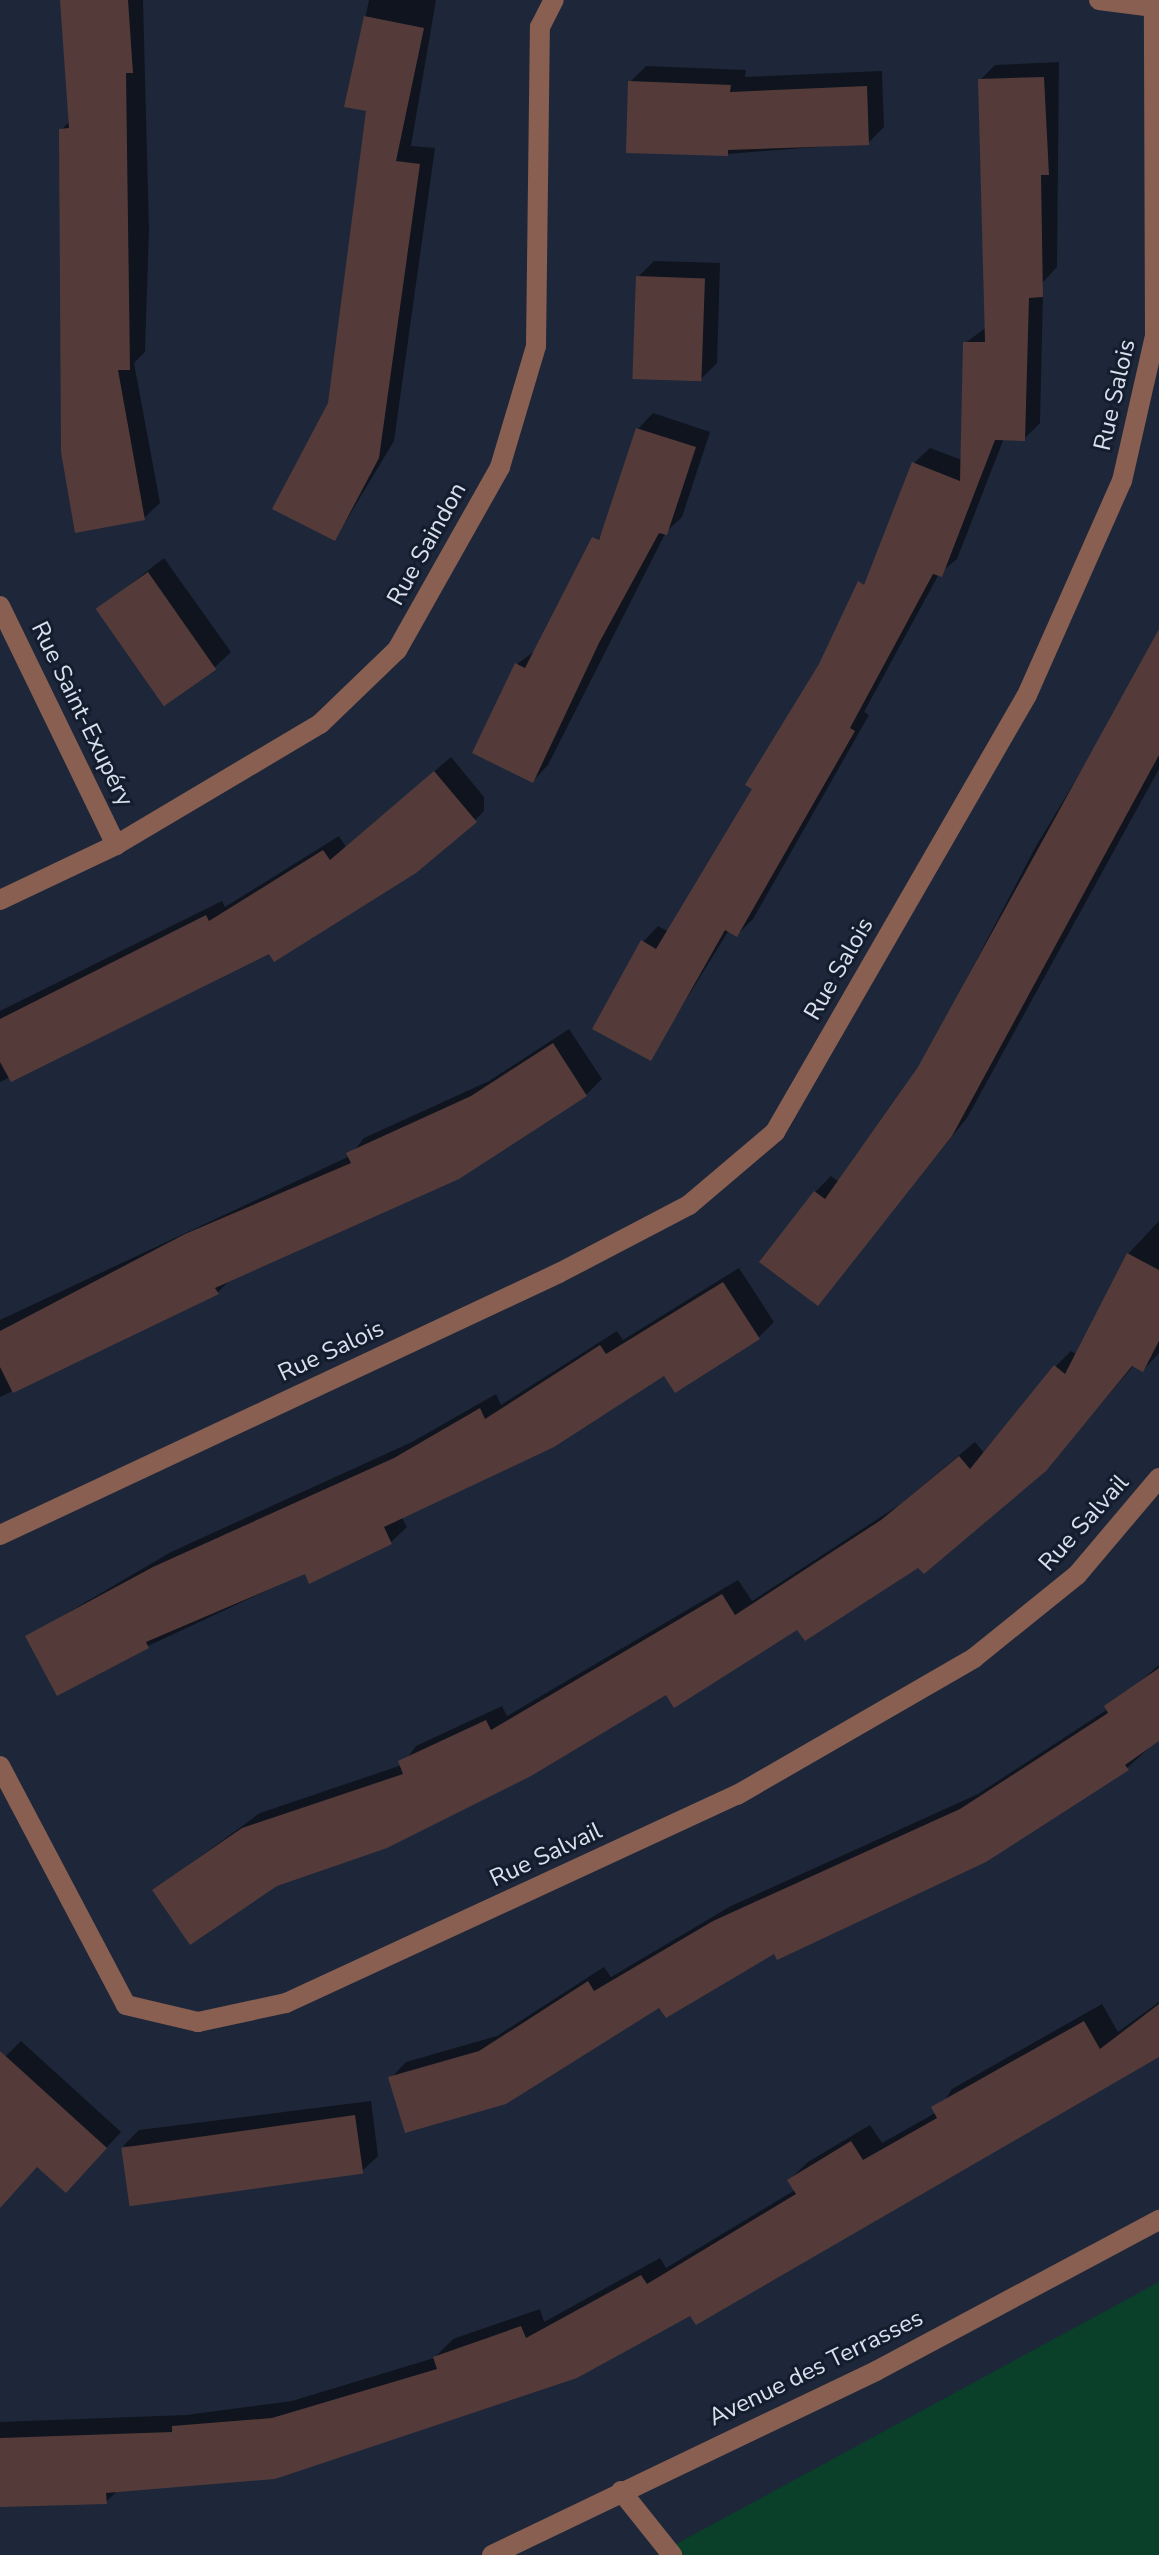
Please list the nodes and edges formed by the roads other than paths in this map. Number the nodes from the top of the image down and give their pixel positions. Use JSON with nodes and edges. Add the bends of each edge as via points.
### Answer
{"nodes":[{"id":1,"x":554,"y":0,"type":"edge"},
{"id":2,"x":1099,"y":0,"type":"edge"},
{"id":3,"x":1154,"y":4,"type":"edge"},
{"id":4,"x":0,"y":606,"type":"edge"},
{"id":5,"x":116,"y":845,"type":"junction"},
{"id":6,"x":0,"y":900,"type":"edge"},
{"id":7,"x":1159,"y":1478,"type":"edge"},
{"id":8,"x":0,"y":1535,"type":"edge"},
{"id":9,"x":0,"y":1766,"type":"edge"},
{"id":10,"x":1159,"y":2220,"type":"edge"},
{"id":11,"x":621,"y":2491,"type":"junction"},
{"id":12,"x":492,"y":2555,"type":"edge"},
{"id":13,"x":672,"y":2555,"type":"edge"}],
"edges":[{"from":1,"to":5,"type":"street","name":"Rue Saindon","via":[[540,27],[536,346],[500,467],[397,650],[320,724]]},
{"from":2,"to":3,"type":"street"},
{"from":3,"to":8,"type":"street","name":"Rue Salois","via":[[1155,336],[1122,481],[1027,695],[775,1132],[689,1205],[559,1273]]},
{"from":4,"to":5,"type":"street","name":"Rue Saint-Exupéry"},
{"from":5,"to":6,"type":"street","name":"Rue Saindon"},
{"from":7,"to":9,"type":"street","name":"Rue Salvail","via":[[1077,1575],[974,1658],[737,1795],[286,2003],[198,2022],[126,2005]]},
{"from":10,"to":11,"type":"street","name":"Avenue des Terrasses","via":[[876,2371]]},
{"from":11,"to":12,"type":"street","name":"Avenue des Terrasses"},
{"from":11,"to":13,"type":"street"}]}
